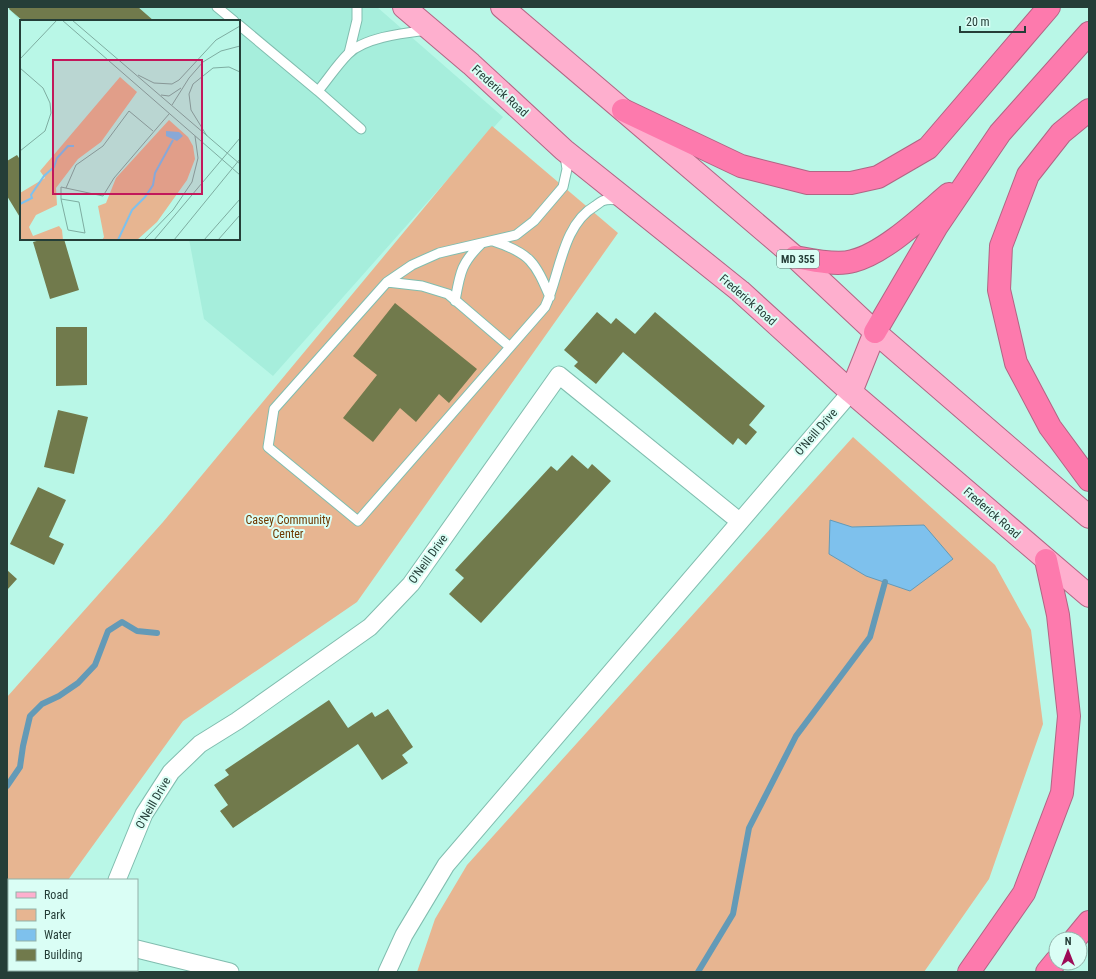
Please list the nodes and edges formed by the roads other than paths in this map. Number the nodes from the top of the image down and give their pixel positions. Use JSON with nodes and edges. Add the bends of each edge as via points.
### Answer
{"nodes":[{"id":1,"x":217,"y":7,"type":"edge"},
{"id":2,"x":357,"y":7,"type":"edge"},
{"id":3,"x":404,"y":7,"type":"edge"},
{"id":4,"x":502,"y":7,"type":"edge"},
{"id":5,"x":1049,"y":7,"type":"edge"},
{"id":6,"x":233,"y":20,"type":"edge"},
{"id":7,"x":240,"y":26,"type":"edge"},
{"id":8,"x":429,"y":30,"type":"junction"},
{"id":9,"x":1089,"y":33,"type":"edge"},
{"id":10,"x":349,"y":53,"type":"junction"},
{"id":11,"x":318,"y":91,"type":"junction"},
{"id":12,"x":623,"y":110,"type":"junction"},
{"id":13,"x":1089,"y":110,"type":"edge"},
{"id":14,"x":362,"y":129,"type":"dead end"},
{"id":15,"x":564,"y":150,"type":"junction"},
{"id":16,"x":972,"y":176,"type":"junction"},
{"id":17,"x":627,"y":200,"type":"junction"},
{"id":18,"x":493,"y":241,"type":"junction"},
{"id":19,"x":482,"y":243,"type":"junction"},
{"id":20,"x":795,"y":257,"type":"junction"},
{"id":21,"x":387,"y":282,"type":"junction"},
{"id":22,"x":550,"y":297,"type":"junction"},
{"id":23,"x":455,"y":301,"type":"junction"},
{"id":24,"x":875,"y":332,"type":"junction"},
{"id":25,"x":510,"y":347,"type":"junction"},
{"id":26,"x":851,"y":392,"type":"junction"},
{"id":27,"x":1089,"y":480,"type":"edge"},
{"id":28,"x":1089,"y":517,"type":"edge"},
{"id":29,"x":739,"y":521,"type":"junction"},
{"id":30,"x":1046,"y":560,"type":"junction"},
{"id":31,"x":1089,"y":596,"type":"edge"},
{"id":32,"x":117,"y":879,"type":"edge"},
{"id":33,"x":1089,"y":922,"type":"edge"},
{"id":34,"x":1082,"y":931,"type":"edge"},
{"id":35,"x":138,"y":949,"type":"edge"},
{"id":36,"x":230,"y":972,"type":"edge"},
{"id":37,"x":387,"y":972,"type":"edge"},
{"id":38,"x":969,"y":972,"type":"edge"}],
"edges":[{"from":1,"to":6,"type":"lane"},
{"from":2,"to":10,"type":"lane","via":[[357,20]]},
{"from":3,"to":8,"type":"main road","name":"Frederick Road"},
{"from":4,"to":12,"type":"main road","number":"MD 355"},
{"from":5,"to":12,"type":"highway","via":[[928,148],[878,177],[851,183],[808,183],[741,166]]},
{"from":7,"to":11,"type":"lane"},
{"from":8,"to":10,"type":"lane","via":[[380,39]]},
{"from":8,"to":15,"type":"main road","name":"Frederick Road","via":[[471,64]]},
{"from":9,"to":16,"type":"highway","via":[[1000,134]]},
{"from":10,"to":11,"type":"lane"},
{"from":11,"to":14,"type":"lane"},
{"from":12,"to":20,"type":"main road","number":"MD 355"},
{"from":13,"to":27,"type":"highway","via":[[1061,133],[1028,175],[1001,246],[999,290],[1016,363],[1050,428]]},
{"from":15,"to":17,"type":"main road","name":"Frederick Road"},
{"from":15,"to":18,"type":"lane","via":[[567,169],[562,187],[550,204],[516,235]]},
{"from":16,"to":20,"type":"highway","via":[[902,234],[853,262],[820,262]]},
{"from":16,"to":24,"type":"highway","via":[[937,226]]},
{"from":17,"to":22,"type":"lane","via":[[604,200],[588,209],[563,251]]},
{"from":17,"to":26,"type":"main road","name":"Frederick Road","via":[[740,291]]},
{"from":18,"to":19,"type":"lane"},
{"from":18,"to":22,"type":"lane","via":[[515,248],[531,260],[540,273]]},
{"from":19,"to":21,"type":"lane","via":[[439,253],[412,265]]},
{"from":19,"to":23,"type":"lane","via":[[468,256],[460,274]]},
{"from":20,"to":24,"type":"main road","number":"MD 355"},
{"from":21,"to":23,"type":"lane","via":[[422,286],[448,294]]},
{"from":21,"to":25,"type":"lane","via":[[274,409],[268,447],[358,521]]},
{"from":22,"to":25,"type":"lane","via":[[546,307]]},
{"from":23,"to":25,"type":"lane"},
{"from":24,"to":26,"type":"main road","name":"O'Neill Drive"},
{"from":24,"to":28,"type":"main road","number":"MD 355"},
{"from":26,"to":29,"type":"street","name":"O'Neill Drive"},
{"from":26,"to":30,"type":"main road","name":"Frederick Road"},
{"from":29,"to":32,"type":"street","name":"O'Neill Drive","via":[[560,375],[411,584],[370,627],[237,721],[200,744],[171,772],[144,814]]},
{"from":29,"to":37,"type":"street","name":"O'Neill Drive","via":[[446,865],[404,935]]},
{"from":30,"to":31,"type":"main road","name":"Frederick Road"},
{"from":30,"to":38,"type":"highway","via":[[1058,615],[1069,716],[1062,793],[1024,893]]},
{"from":33,"to":34,"type":"highway"},
{"from":35,"to":36,"type":"street"}]}
